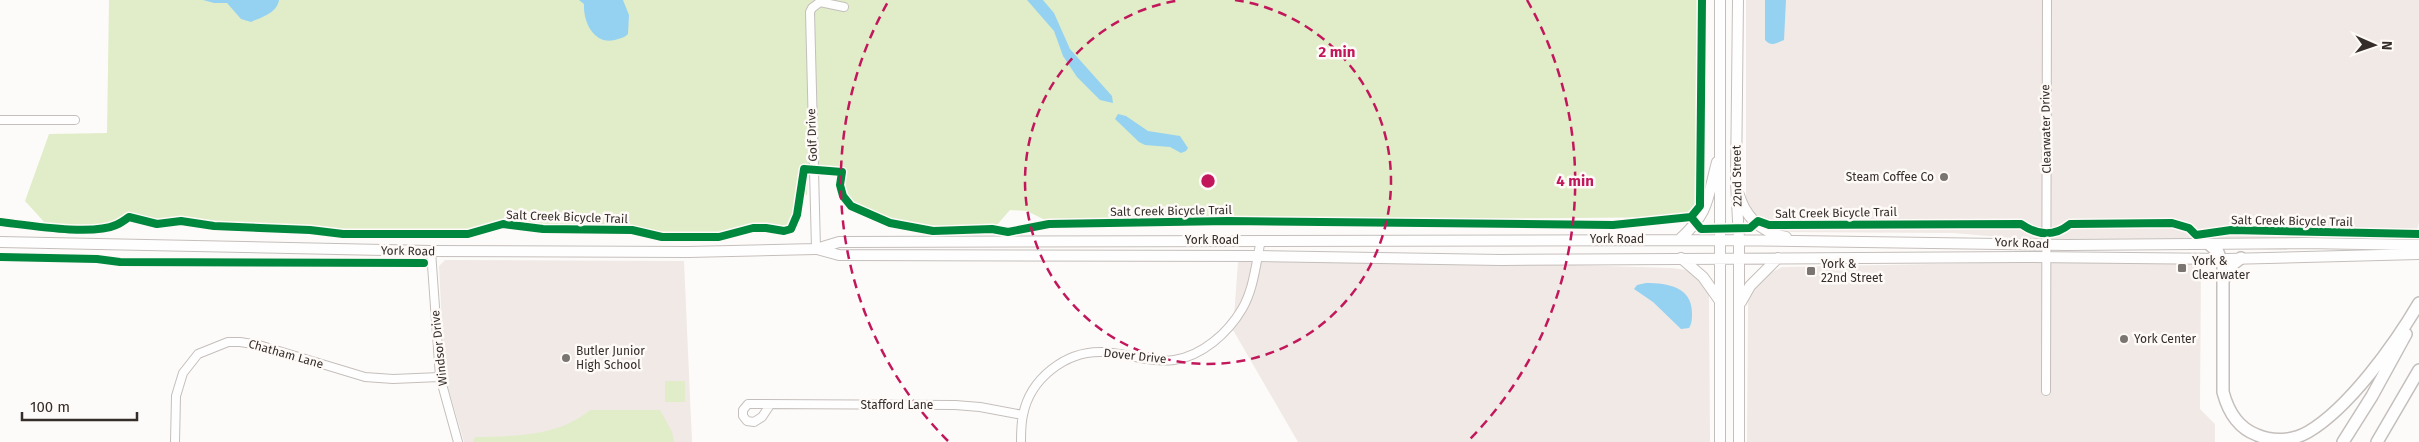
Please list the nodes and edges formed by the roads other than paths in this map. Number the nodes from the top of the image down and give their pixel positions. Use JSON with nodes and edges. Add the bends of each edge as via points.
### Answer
{"nodes":[{"id":1,"x":1720,"y":0,"type":"edge"},
{"id":2,"x":1738,"y":0,"type":"edge"},
{"id":3,"x":2047,"y":0,"type":"edge"},
{"id":4,"x":844,"y":7,"type":"dead end"},
{"id":5,"x":0,"y":120,"type":"edge"},
{"id":6,"x":75,"y":120,"type":"dead end"},
{"id":7,"x":1720,"y":149,"type":"junction"},
{"id":8,"x":1736,"y":182,"type":"junction"},
{"id":9,"x":1261,"y":240,"type":"junction"},
{"id":10,"x":1679,"y":240,"type":"junction"},
{"id":11,"x":1721,"y":240,"type":"junction"},
{"id":12,"x":1739,"y":240,"type":"junction"},
{"id":13,"x":1805,"y":241,"type":"junction"},
{"id":14,"x":0,"y":242,"type":"edge"},
{"id":15,"x":2047,"y":244,"type":"junction"},
{"id":16,"x":2210,"y":245,"type":"junction"},
{"id":17,"x":2419,"y":245,"type":"edge"},
{"id":18,"x":816,"y":249,"type":"junction"},
{"id":19,"x":2405,"y":250,"type":"junction"},
{"id":20,"x":431,"y":252,"type":"junction"},
{"id":21,"x":2419,"y":254,"type":"edge"},
{"id":22,"x":1257,"y":256,"type":"junction"},
{"id":23,"x":2046,"y":257,"type":"junction"},
{"id":24,"x":1681,"y":258,"type":"junction"},
{"id":25,"x":1739,"y":258,"type":"junction"},
{"id":26,"x":1778,"y":258,"type":"junction"},
{"id":27,"x":2241,"y":258,"type":"junction"},
{"id":28,"x":1721,"y":259,"type":"junction"},
{"id":29,"x":2221,"y":259,"type":"junction"},
{"id":30,"x":2223,"y":286,"type":"junction"},
{"id":31,"x":1721,"y":302,"type":"junction"},
{"id":32,"x":1740,"y":303,"type":"junction"},
{"id":33,"x":2419,"y":303,"type":"edge"},
{"id":34,"x":2419,"y":307,"type":"edge"},
{"id":35,"x":2419,"y":370,"type":"edge"},
{"id":36,"x":440,"y":377,"type":"junction"},
{"id":37,"x":2046,"y":391,"type":"dead end"},
{"id":38,"x":770,"y":405,"type":"dead end"},
{"id":39,"x":1023,"y":415,"type":"junction"},
{"id":40,"x":175,"y":442,"type":"edge"},
{"id":41,"x":458,"y":442,"type":"edge"},
{"id":42,"x":1021,"y":442,"type":"edge"},
{"id":43,"x":1720,"y":442,"type":"edge"},
{"id":44,"x":1739,"y":442,"type":"edge"},
{"id":45,"x":2343,"y":442,"type":"edge"},
{"id":46,"x":2377,"y":442,"type":"edge"}],
"edges":[{"from":1,"to":7,"type":"main road","name":"22nd Street"},
{"from":2,"to":8,"type":"main road","name":"22nd Street"},
{"from":3,"to":15,"type":"street","name":"Clearwater Drive"},
{"from":4,"to":18,"type":"street","name":"Golf Drive","via":[[820,2],[812,8],[809,21]]},
{"from":5,"to":6,"type":"street"},
{"from":7,"to":10,"type":"main road","via":[[1705,208],[1696,224]]},
{"from":7,"to":11,"type":"main road","name":"22nd Street"},
{"from":8,"to":12,"type":"main road","name":"22nd Street"},
{"from":8,"to":13,"type":"main road","via":[[1742,204],[1755,224],[1773,235]]},
{"from":9,"to":10,"type":"main road","name":"York Road"},
{"from":9,"to":18,"type":"main road","name":"York Road","via":[[839,242]]},
{"from":9,"to":22,"type":"street","name":"Dover Drive"},
{"from":10,"to":11,"type":"main road","name":"York Road"},
{"from":11,"to":12,"type":"main road","name":"York Road"},
{"from":11,"to":28,"type":"main road","name":"22nd Street"},
{"from":12,"to":13,"type":"main road","name":"York Road"},
{"from":12,"to":25,"type":"main road","name":"22nd Street"},
{"from":13,"to":15,"type":"main road","name":"York Road"},
{"from":14,"to":20,"type":"main road","name":"York Road"},
{"from":15,"to":16,"type":"main road","name":"York Road"},
{"from":15,"to":23,"type":"street","name":"Clearwater Drive"},
{"from":16,"to":19,"type":"main road","name":"York Road","via":[[2306,243]]},
{"from":16,"to":29,"type":"highway"},
{"from":17,"to":19,"type":"main road","name":"York Road"},
{"from":18,"to":20,"type":"main road","name":"York Road"},
{"from":18,"to":22,"type":"main road","name":"York Road","via":[[839,255]]},
{"from":19,"to":21,"type":"main road","name":"York Road"},
{"from":19,"to":27,"type":"main road","name":"York Road"},
{"from":20,"to":36,"type":"street","name":"Windsor Drive"},
{"from":22,"to":24,"type":"main road","name":"York Road","via":[[1501,260]]},
{"from":22,"to":39,"type":"street","name":"Dover Drive","via":[[1242,310],[1217,340],[1190,356],[1173,360],[1102,352],[1074,357],[1046,373],[1036,386]]},
{"from":23,"to":26,"type":"main road","name":"York Road"},
{"from":23,"to":29,"type":"main road","name":"York Road"},
{"from":23,"to":37,"type":"street","name":"Clearwater Drive"},
{"from":24,"to":28,"type":"main road","name":"York Road"},
{"from":24,"to":31,"type":"main road","via":[[1703,277]]},
{"from":25,"to":26,"type":"main road","name":"York Road"},
{"from":25,"to":28,"type":"main road","name":"York Road"},
{"from":25,"to":32,"type":"main road","name":"22nd Street"},
{"from":26,"to":32,"type":"main road","via":[[1750,286]]},
{"from":27,"to":29,"type":"main road","name":"York Road"},
{"from":27,"to":30,"type":"highway","via":[[2229,267]]},
{"from":28,"to":31,"type":"main road","name":"22nd Street"},
{"from":29,"to":30,"type":"highway"},
{"from":30,"to":33,"type":"highway","via":[[2223,392],[2226,406],[2244,429],[2262,438],[2278,440],[2308,432],[2348,398],[2380,360]]},
{"from":31,"to":43,"type":"main road","name":"22nd Street"},
{"from":32,"to":44,"type":"main road","name":"22nd Street"},
{"from":34,"to":45,"type":"highway","via":[[2379,384]]},
{"from":35,"to":46,"type":"highway"},
{"from":36,"to":40,"type":"street","name":"Chatham Lane","via":[[393,379],[365,376],[258,345],[228,342],[198,354],[183,373],[176,396]]},
{"from":36,"to":41,"type":"street","name":"Windsor Drive"},
{"from":38,"to":39,"type":"street","name":"Stafford Lane","via":[[962,406]]},
{"from":39,"to":42,"type":"street","name":"Dover Drive"}]}
